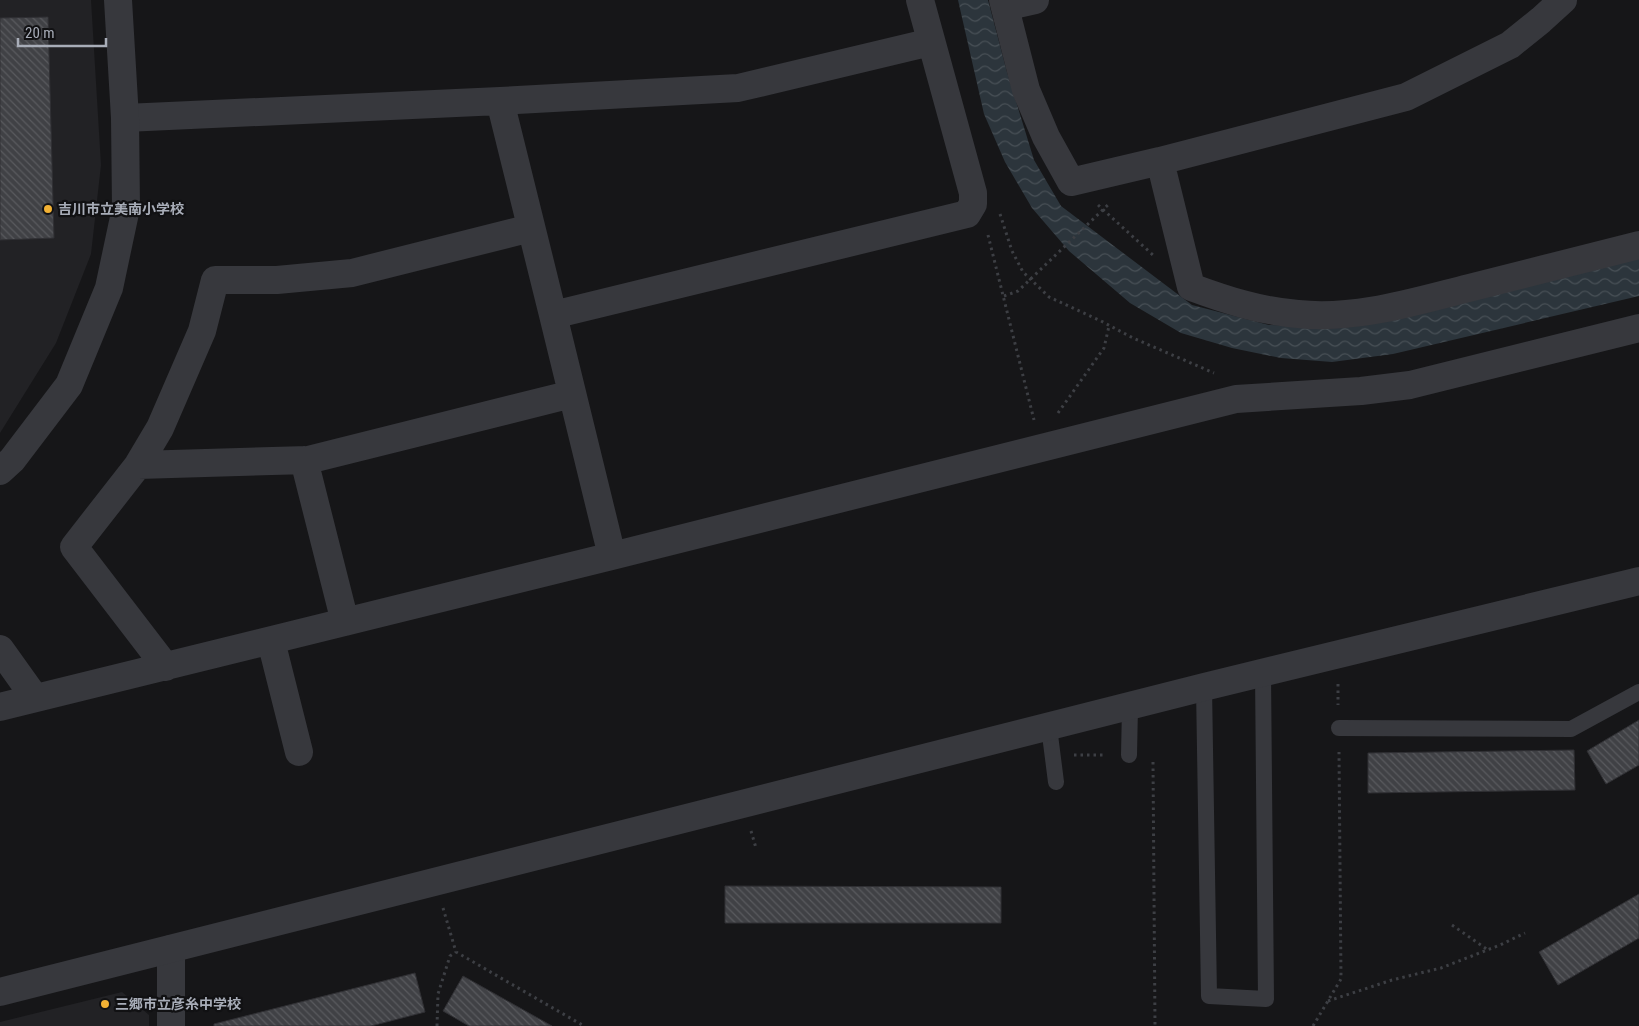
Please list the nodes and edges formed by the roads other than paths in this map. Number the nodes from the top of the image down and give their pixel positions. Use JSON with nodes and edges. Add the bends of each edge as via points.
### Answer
{"nodes":[{"id":1,"x":118,"y":0,"type":"edge"},
{"id":2,"x":920,"y":0,"type":"edge"},
{"id":3,"x":1035,"y":0,"type":"edge"},
{"id":4,"x":1563,"y":0,"type":"edge"},
{"id":5,"x":1004,"y":4,"type":"edge"},
{"id":6,"x":931,"y":42,"type":"junction"},
{"id":7,"x":500,"y":101,"type":"junction"},
{"id":8,"x":125,"y":118,"type":"junction"},
{"id":9,"x":1160,"y":161,"type":"junction"},
{"id":10,"x":531,"y":228,"type":"junction"},
{"id":11,"x":1639,"y":245,"type":"edge"},
{"id":12,"x":553,"y":315,"type":"junction"},
{"id":13,"x":1638,"y":333,"type":"edge"},
{"id":14,"x":572,"y":394,"type":"junction"},
{"id":15,"x":304,"y":460,"type":"junction"},
{"id":16,"x":138,"y":465,"type":"junction"},
{"id":17,"x":0,"y":471,"type":"edge"},
{"id":18,"x":612,"y":556,"type":"junction"},
{"id":19,"x":1639,"y":581,"type":"edge"},
{"id":20,"x":345,"y":622,"type":"junction"},
{"id":21,"x":271,"y":641,"type":"junction"},
{"id":22,"x":0,"y":649,"type":"edge"},
{"id":23,"x":166,"y":667,"type":"junction"},
{"id":24,"x":1264,"y":673,"type":"junction"},
{"id":25,"x":1204,"y":688,"type":"junction"},
{"id":26,"x":1639,"y":692,"type":"edge"},
{"id":27,"x":35,"y":698,"type":"junction"},
{"id":28,"x":1130,"y":706,"type":"junction"},
{"id":29,"x":0,"y":707,"type":"edge"},
{"id":30,"x":1049,"y":727,"type":"junction"},
{"id":31,"x":1339,"y":728,"type":"road end"},
{"id":32,"x":299,"y":752,"type":"dead end"},
{"id":33,"x":1129,"y":755,"type":"dead end"},
{"id":34,"x":1056,"y":782,"type":"dead end"},
{"id":35,"x":172,"y":949,"type":"junction"},
{"id":36,"x":0,"y":992,"type":"edge"},
{"id":37,"x":172,"y":1026,"type":"edge"}],
"edges":[{"from":1,"to":8,"type":"street"},
{"from":2,"to":6,"type":"street"},
{"from":3,"to":5,"type":"street"},
{"from":4,"to":9,"type":"street","via":[[1510,45],[1406,97]]},
{"from":5,"to":9,"type":"street","via":[[1026,90],[1046,137],[1071,182]]},
{"from":6,"to":7,"type":"street","via":[[738,88]]},
{"from":6,"to":12,"type":"street","via":[[973,193],[974,204],[967,214]]},
{"from":7,"to":8,"type":"street"},
{"from":7,"to":10,"type":"street"},
{"from":8,"to":17,"type":"street","via":[[126,208],[109,288],[69,385]]},
{"from":9,"to":11,"type":"street","via":[[1191,287],[1264,310],[1347,314],[1390,308]]},
{"from":10,"to":12,"type":"street"},
{"from":10,"to":16,"type":"street","via":[[352,274],[277,280],[215,280],[202,331],[160,428]]},
{"from":12,"to":14,"type":"street"},
{"from":13,"to":18,"type":"street","via":[[1410,385],[1236,399]]},
{"from":14,"to":15,"type":"street"},
{"from":14,"to":18,"type":"street"},
{"from":15,"to":16,"type":"street"},
{"from":15,"to":20,"type":"street"},
{"from":16,"to":23,"type":"street","via":[[74,547]]},
{"from":18,"to":20,"type":"street"},
{"from":19,"to":24,"type":"street"},
{"from":20,"to":21,"type":"street"},
{"from":21,"to":23,"type":"street"},
{"from":21,"to":32,"type":"street"},
{"from":22,"to":27,"type":"street"},
{"from":23,"to":27,"type":"street"},
{"from":24,"to":25,"type":"street"},
{"from":24,"to":25,"type":"lane","via":[[1266,999],[1209,996]]},
{"from":25,"to":28,"type":"street"},
{"from":26,"to":31,"type":"lane","via":[[1571,730]]},
{"from":27,"to":29,"type":"street"},
{"from":28,"to":30,"type":"street"},
{"from":28,"to":33,"type":"lane"},
{"from":30,"to":34,"type":"lane"},
{"from":30,"to":35,"type":"street"},
{"from":35,"to":36,"type":"street"},
{"from":35,"to":37,"type":"street"}]}
